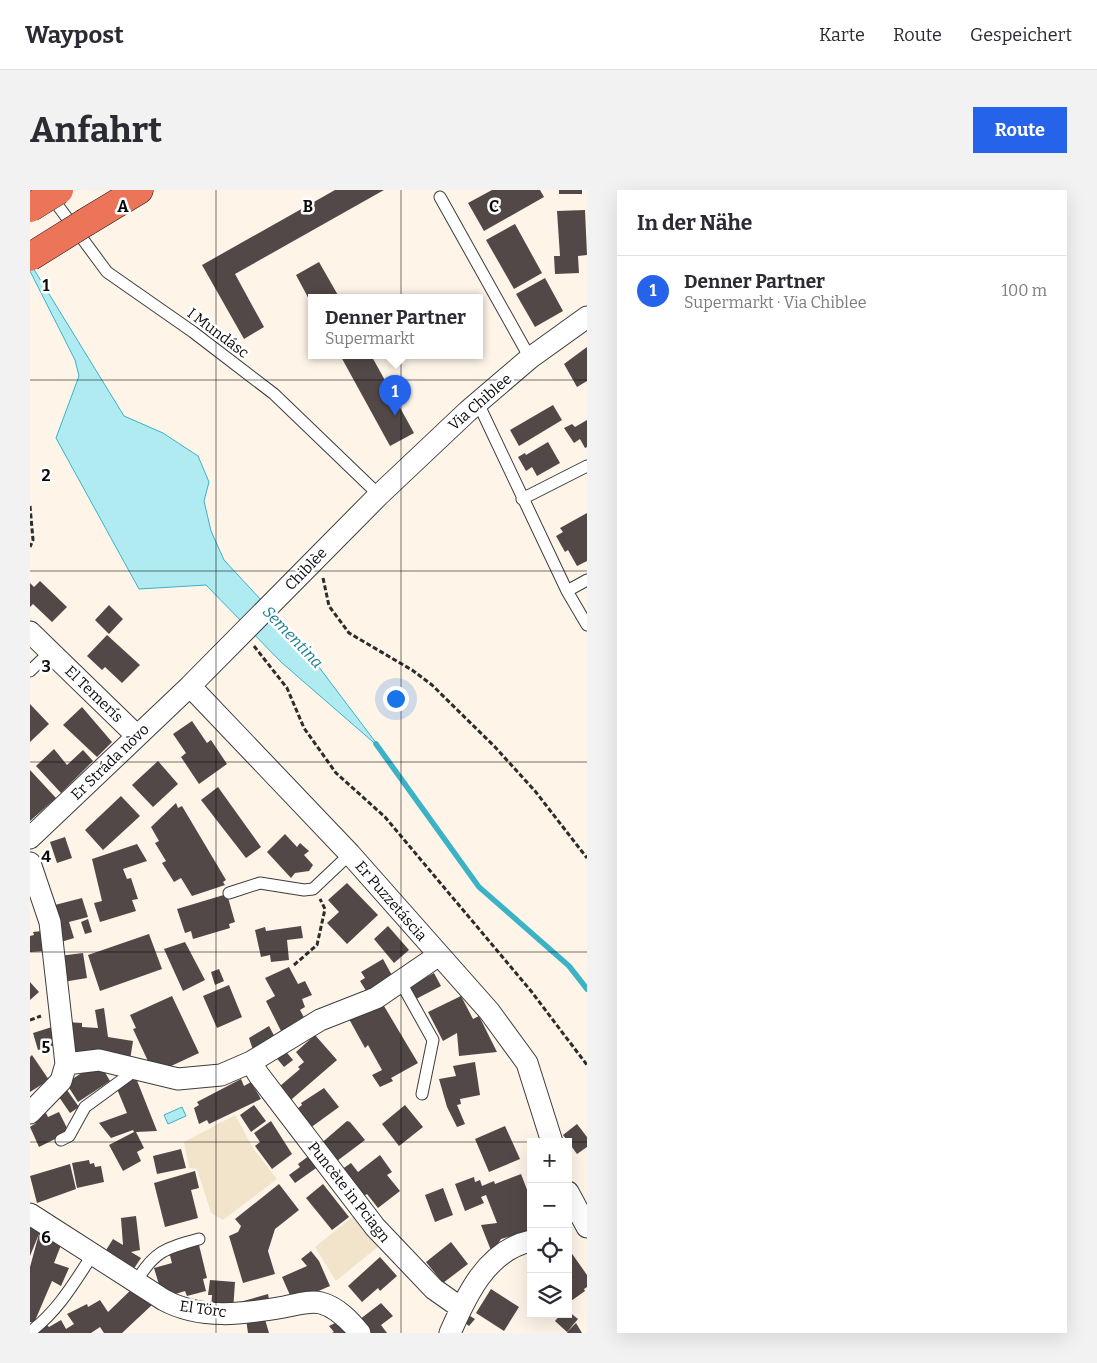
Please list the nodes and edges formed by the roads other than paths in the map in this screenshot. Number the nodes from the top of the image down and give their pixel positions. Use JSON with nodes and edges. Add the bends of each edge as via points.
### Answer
{"nodes":[{"id":1,"x":46,"y":190,"type":"edge"},
{"id":2,"x":59,"y":190,"type":"edge"},
{"id":3,"x":139,"y":190,"type":"edge"},
{"id":4,"x":440,"y":197,"type":"dead end"},
{"id":5,"x":30,"y":208,"type":"edge"},
{"id":6,"x":30,"y":257,"type":"edge"},
{"id":7,"x":587,"y":316,"type":"edge"},
{"id":8,"x":530,"y":358,"type":"junction"},
{"id":9,"x":478,"y":403,"type":"junction"},
{"id":10,"x":587,"y":466,"type":"edge"},
{"id":11,"x":379,"y":495,"type":"junction"},
{"id":12,"x":522,"y":499,"type":"junction"},
{"id":13,"x":587,"y":580,"type":"edge"},
{"id":14,"x":567,"y":591,"type":"junction"},
{"id":15,"x":587,"y":625,"type":"edge"},
{"id":16,"x":30,"y":632,"type":"edge"},
{"id":17,"x":50,"y":652,"type":"junction"},
{"id":18,"x":30,"y":671,"type":"edge"},
{"id":19,"x":190,"y":686,"type":"junction"},
{"id":20,"x":137,"y":736,"type":"junction"},
{"id":21,"x":30,"y":838,"type":"edge"},
{"id":22,"x":350,"y":854,"type":"junction"},
{"id":23,"x":30,"y":863,"type":"edge"},
{"id":24,"x":229,"y":893,"type":"dead end"},
{"id":25,"x":439,"y":955,"type":"junction"},
{"id":26,"x":400,"y":981,"type":"junction"},
{"id":27,"x":251,"y":1062,"type":"junction"},
{"id":28,"x":66,"y":1064,"type":"junction"},
{"id":29,"x":137,"y":1069,"type":"junction"},
{"id":30,"x":422,"y":1094,"type":"dead end"},
{"id":31,"x":30,"y":1113,"type":"edge"},
{"id":32,"x":551,"y":1138,"type":"edge"},
{"id":33,"x":61,"y":1140,"type":"dead end"},
{"id":34,"x":572,"y":1204,"type":"edge"},
{"id":35,"x":30,"y":1214,"type":"edge"},
{"id":36,"x":579,"y":1225,"type":"edge"},
{"id":37,"x":199,"y":1239,"type":"dead end"},
{"id":38,"x":527,"y":1242,"type":"edge"},
{"id":39,"x":93,"y":1254,"type":"junction"},
{"id":40,"x":136,"y":1282,"type":"junction"},
{"id":41,"x":461,"y":1308,"type":"junction"},
{"id":42,"x":30,"y":1332,"type":"edge"},
{"id":43,"x":360,"y":1333,"type":"edge"},
{"id":44,"x":450,"y":1333,"type":"edge"}],
"edges":[{"from":1,"to":11,"type":"lane","name":"I Mundásc","via":[[107,272],[274,394]]},
{"from":2,"to":5,"type":"highway","bridge":true},
{"from":3,"to":6,"type":"highway","bridge":true},
{"from":4,"to":8,"type":"lane"},
{"from":7,"to":8,"type":"street","name":"Via Chiblee"},
{"from":8,"to":9,"type":"street","name":"Via Chiblee"},
{"from":9,"to":11,"type":"street","name":"Via Chiblee"},
{"from":9,"to":12,"type":"lane"},
{"from":10,"to":12,"type":"lane"},
{"from":11,"to":19,"type":"street","name":"Chiblèe"},
{"from":12,"to":14,"type":"lane"},
{"from":13,"to":14,"type":"lane"},
{"from":14,"to":15,"type":"lane"},
{"from":16,"to":17,"type":"street","name":"El Temerís"},
{"from":17,"to":18,"type":"lane"},
{"from":17,"to":20,"type":"street","name":"El Temerís"},
{"from":19,"to":20,"type":"street","name":"Er Stráda nòvo"},
{"from":19,"to":22,"type":"street","name":"Er Puzzetáscia"},
{"from":20,"to":21,"type":"street","name":"Er Stráda nòvo"},
{"from":22,"to":24,"type":"lane","via":[[313,889],[260,883]]},
{"from":22,"to":25,"type":"street","name":"Er Puzzetáscia"},
{"from":23,"to":28,"type":"street","via":[[50,922]]},
{"from":25,"to":26,"type":"street"},
{"from":25,"to":32,"type":"street","name":"Er Puzzetáscia","via":[[489,1011],[527,1063]]},
{"from":26,"to":27,"type":"street","via":[[376,998],[320,1020]]},
{"from":26,"to":30,"type":"lane","via":[[433,1040]]},
{"from":27,"to":29,"type":"street","via":[[221,1075],[196,1078],[168,1078]]},
{"from":27,"to":41,"type":"street","name":"Puncète in Pciagn","via":[[375,1227],[434,1289]]},
{"from":28,"to":29,"type":"street","via":[[99,1060]]},
{"from":28,"to":31,"type":"street","via":[[61,1081]]},
{"from":29,"to":33,"type":"lane","via":[[85,1107],[69,1136]]},
{"from":34,"to":36,"type":"street"},
{"from":35,"to":39,"type":"street","name":"El Törc"},
{"from":37,"to":40,"type":"lane","via":[[163,1250],[151,1258]]},
{"from":38,"to":41,"type":"street","via":[[510,1248],[492,1262]]},
{"from":39,"to":40,"type":"street","name":"El Törc"},
{"from":39,"to":42,"type":"lane","via":[[62,1302]]},
{"from":40,"to":43,"type":"street","name":"El Törc","via":[[173,1305],[208,1313],[241,1313],[320,1303],[338,1311]]},
{"from":41,"to":44,"type":"street"}]}
